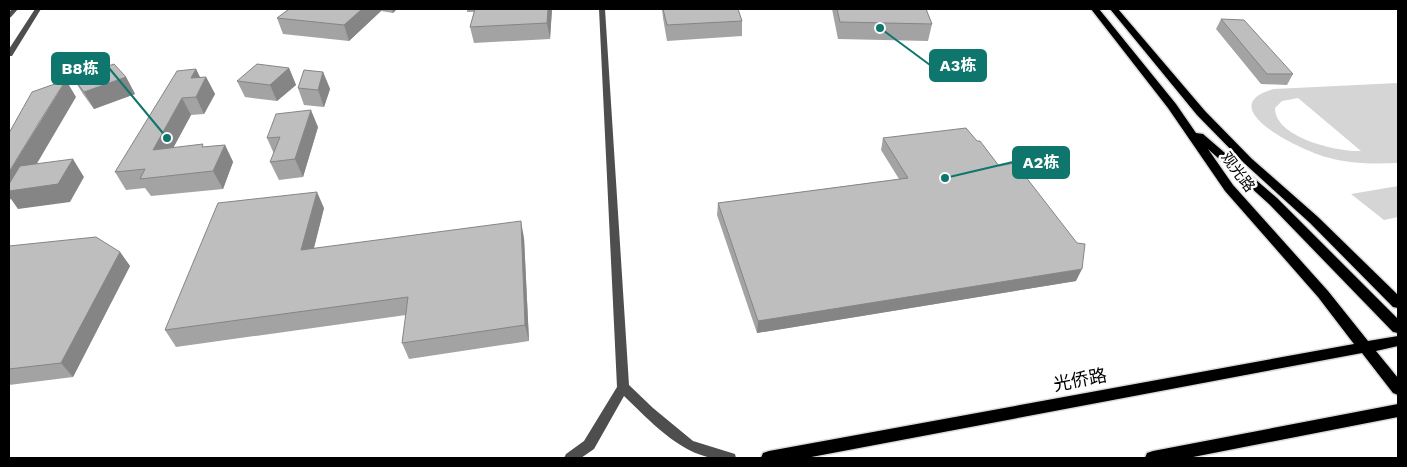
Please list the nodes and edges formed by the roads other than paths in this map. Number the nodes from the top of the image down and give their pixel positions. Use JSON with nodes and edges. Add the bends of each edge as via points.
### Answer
{"nodes":[{"id":1,"x":15,"y":9,"type":"edge"},
{"id":2,"x":38,"y":9,"type":"edge"},
{"id":3,"x":602,"y":9,"type":"edge"},
{"id":4,"x":1095,"y":9,"type":"edge"},
{"id":5,"x":1114,"y":9,"type":"edge"},
{"id":6,"x":9,"y":16,"type":"edge"},
{"id":7,"x":9,"y":54,"type":"edge"},
{"id":8,"x":1184,"y":123,"type":"junction"},
{"id":9,"x":1398,"y":302,"type":"edge"},
{"id":10,"x":1398,"y":328,"type":"edge"},
{"id":11,"x":1398,"y":341,"type":"edge"},
{"id":12,"x":1366,"y":347,"type":"junction"},
{"id":13,"x":623,"y":387,"type":"junction"},
{"id":14,"x":1398,"y":389,"type":"edge"},
{"id":15,"x":1398,"y":410,"type":"edge"},
{"id":16,"x":571,"y":458,"type":"edge"},
{"id":17,"x":730,"y":458,"type":"edge"},
{"id":18,"x":769,"y":458,"type":"edge"},
{"id":19,"x":1153,"y":458,"type":"edge"}],
"edges":[{"from":1,"to":6,"type":"street"},
{"from":2,"to":7,"type":"street"},
{"from":3,"to":13,"type":"street"},
{"from":4,"to":8,"type":"main road","name":"观光路"},
{"from":5,"to":9,"type":"main road","name":"观光路","via":[[1221,134]]},
{"from":8,"to":10,"type":"main road","via":[[1273,201]]},
{"from":8,"to":12,"type":"main road","name":"观光路","via":[[1229,188]]},
{"from":11,"to":12,"type":"main road","name":"光侨路"},
{"from":12,"to":14,"type":"main road","name":"观光路"},
{"from":12,"to":18,"type":"main road","name":"光侨路"},
{"from":13,"to":16,"type":"street","via":[[589,445]]},
{"from":13,"to":17,"type":"street","via":[[689,445]]},
{"from":15,"to":19,"type":"main road"}]}
